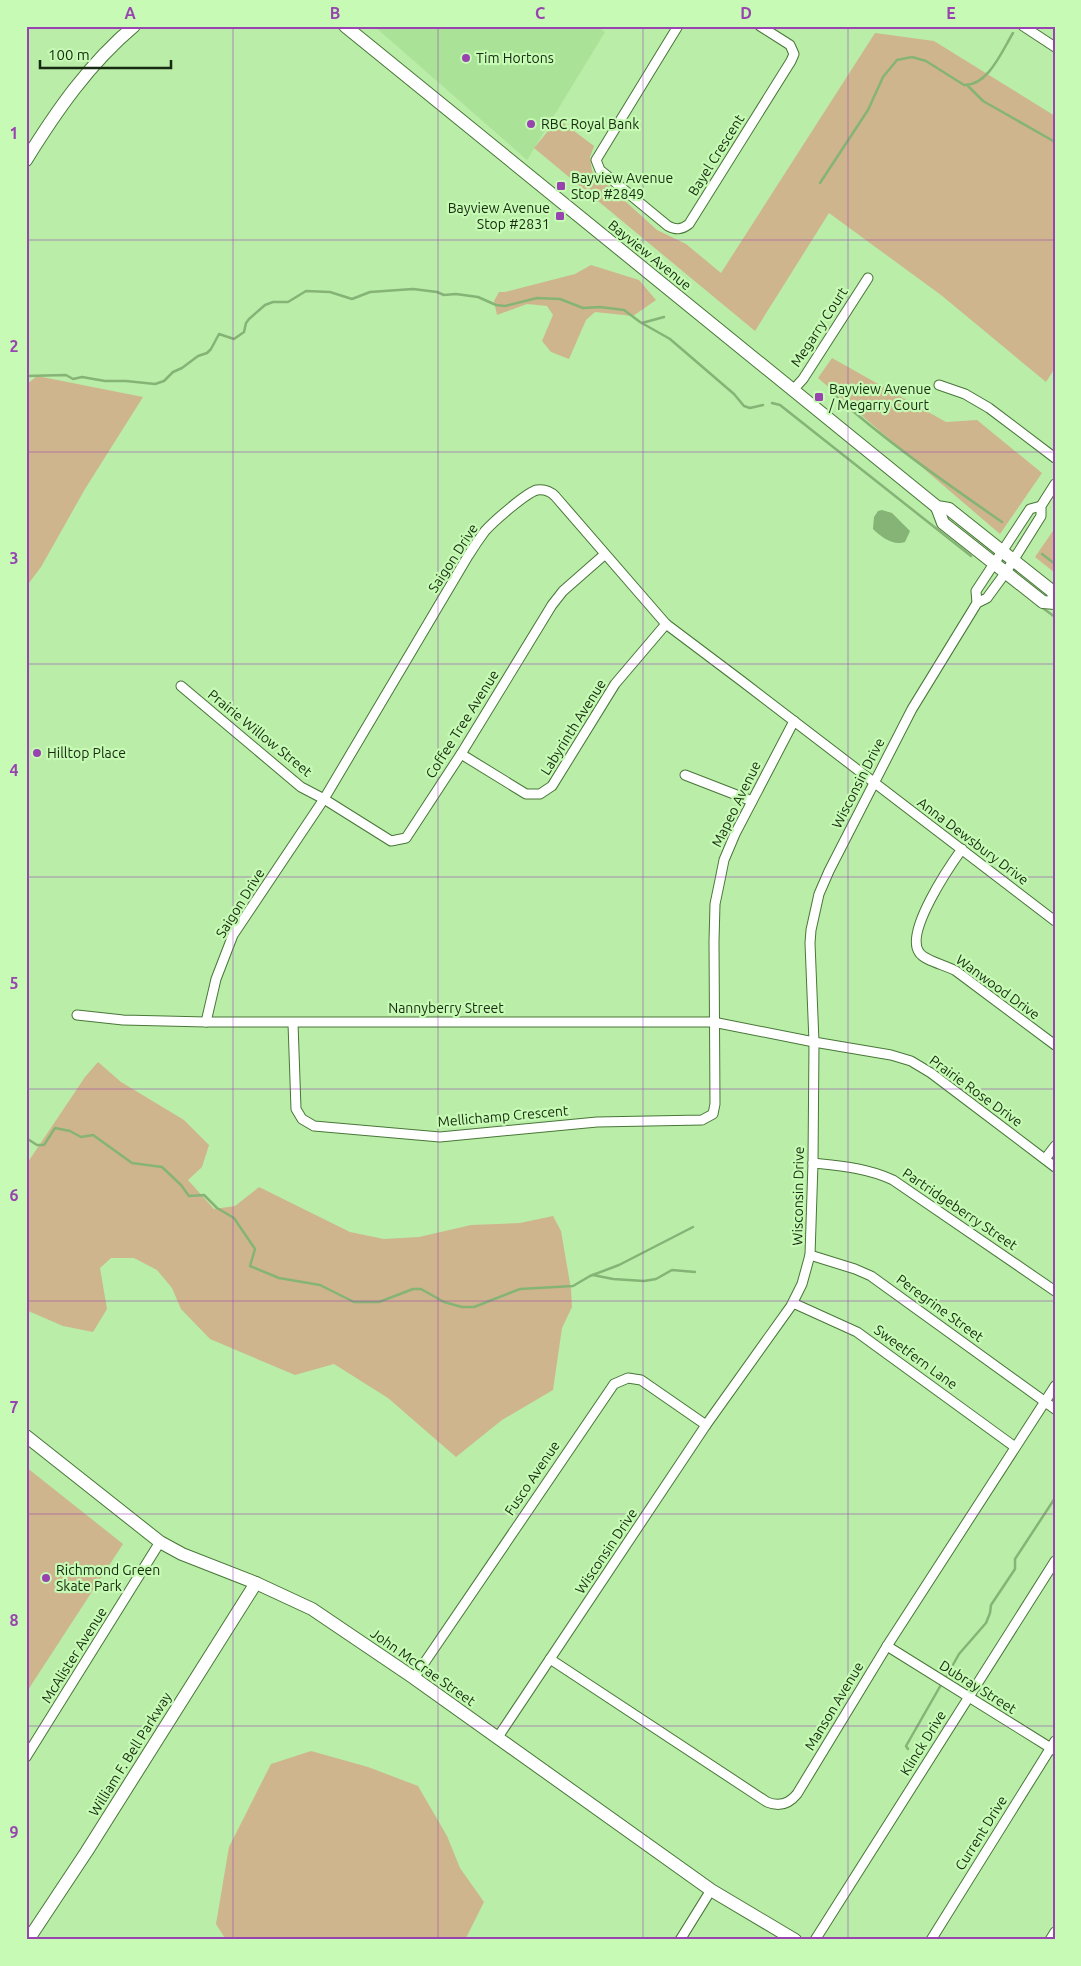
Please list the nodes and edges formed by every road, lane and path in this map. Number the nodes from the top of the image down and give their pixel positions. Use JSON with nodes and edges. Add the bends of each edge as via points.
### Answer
{"nodes":[{"id":1,"x":134,"y":26,"type":"edge"},
{"id":2,"x":345,"y":26,"type":"edge"},
{"id":3,"x":678,"y":26,"type":"edge"},
{"id":4,"x":760,"y":26,"type":"edge"},
{"id":5,"x":1027,"y":29,"type":"edge"},
{"id":6,"x":1055,"y":47,"type":"edge"},
{"id":7,"x":26,"y":160,"type":"edge"},
{"id":8,"x":868,"y":278,"type":"dead end"},
{"id":9,"x":939,"y":385,"type":"dead end"},
{"id":10,"x":793,"y":390,"type":"junction"},
{"id":11,"x":1055,"y":458,"type":"edge"},
{"id":12,"x":1055,"y":484,"type":"edge"},
{"id":13,"x":937,"y":506,"type":"junction"},
{"id":14,"x":1041,"y":506,"type":"junction"},
{"id":15,"x":1002,"y":551,"type":"junction"},
{"id":16,"x":604,"y":555,"type":"junction"},
{"id":17,"x":1014,"y":560,"type":"junction"},
{"id":18,"x":995,"y":563,"type":"junction"},
{"id":19,"x":1006,"y":572,"type":"junction"},
{"id":20,"x":1055,"y":597,"type":"edge"},
{"id":21,"x":977,"y":603,"type":"junction"},
{"id":22,"x":1055,"y":603,"type":"edge"},
{"id":23,"x":666,"y":624,"type":"junction"},
{"id":24,"x":180,"y":686,"type":"dead end"},
{"id":25,"x":794,"y":721,"type":"junction"},
{"id":26,"x":461,"y":754,"type":"junction"},
{"id":27,"x":685,"y":775,"type":"dead end"},
{"id":28,"x":873,"y":783,"type":"junction"},
{"id":29,"x":324,"y":799,"type":"junction"},
{"id":30,"x":752,"y":801,"type":"junction"},
{"id":31,"x":962,"y":849,"type":"junction"},
{"id":32,"x":1055,"y":921,"type":"edge"},
{"id":33,"x":77,"y":1014,"type":"dead end"},
{"id":34,"x":206,"y":1022,"type":"junction"},
{"id":35,"x":713,"y":1022,"type":"junction"},
{"id":36,"x":293,"y":1023,"type":"junction"},
{"id":37,"x":814,"y":1042,"type":"junction"},
{"id":38,"x":1055,"y":1046,"type":"edge"},
{"id":39,"x":1055,"y":1146,"type":"edge"},
{"id":40,"x":1045,"y":1159,"type":"junction"},
{"id":41,"x":813,"y":1163,"type":"junction"},
{"id":42,"x":1055,"y":1166,"type":"edge"},
{"id":43,"x":810,"y":1255,"type":"junction"},
{"id":44,"x":1055,"y":1291,"type":"edge"},
{"id":45,"x":793,"y":1303,"type":"junction"},
{"id":46,"x":1055,"y":1386,"type":"edge"},
{"id":47,"x":1044,"y":1401,"type":"junction"},
{"id":48,"x":1055,"y":1409,"type":"edge"},
{"id":49,"x":706,"y":1426,"type":"junction"},
{"id":50,"x":26,"y":1436,"type":"edge"},
{"id":51,"x":1015,"y":1447,"type":"junction"},
{"id":52,"x":160,"y":1542,"type":"junction"},
{"id":53,"x":1055,"y":1560,"type":"edge"},
{"id":54,"x":256,"y":1583,"type":"junction"},
{"id":55,"x":887,"y":1646,"type":"junction"},
{"id":56,"x":550,"y":1660,"type":"junction"},
{"id":57,"x":414,"y":1678,"type":"junction"},
{"id":58,"x":968,"y":1698,"type":"junction"},
{"id":59,"x":498,"y":1737,"type":"junction"},
{"id":60,"x":1053,"y":1747,"type":"edge"},
{"id":61,"x":26,"y":1757,"type":"edge"},
{"id":62,"x":711,"y":1890,"type":"junction"},
{"id":63,"x":1055,"y":1932,"type":"edge"},
{"id":64,"x":28,"y":1940,"type":"edge"},
{"id":65,"x":680,"y":1940,"type":"edge"},
{"id":66,"x":795,"y":1940,"type":"edge"},
{"id":67,"x":815,"y":1940,"type":"edge"},
{"id":68,"x":931,"y":1940,"type":"edge"},
{"id":69,"x":1050,"y":1940,"type":"edge"}],
"edges":[{"from":1,"to":7,"type":"street","via":[[98,59],[76,85]]},
{"from":2,"to":10,"type":"street","name":"Bayview Avenue"},
{"from":3,"to":4,"type":"street","name":"Bayel Crescent","via":[[596,160],[600,170],[662,222],[675,229],[683,228],[695,215],[792,61],[794,54],[790,45]]},
{"from":5,"to":6,"type":"street"},
{"from":8,"to":10,"type":"street","name":"Megarry Court"},
{"from":9,"to":11,"type":"street","via":[[965,394],[989,408]]},
{"from":10,"to":13,"type":"street","name":"Bayview Avenue"},
{"from":12,"to":14,"type":"street"},
{"from":13,"to":15,"type":"street","name":"Bayview Avenue","via":[[950,509]]},
{"from":13,"to":18,"type":"street","name":"Bayview Avenue","via":[[943,523]]},
{"from":14,"to":15,"type":"street","name":"Wisconsin Drive","via":[[1030,509]]},
{"from":14,"to":17,"type":"street","name":"Wisconsin Drive","via":[[1042,516]]},
{"from":15,"to":17,"type":"street","name":"Bayview Avenue"},
{"from":15,"to":18,"type":"street","name":"Wisconsin Drive"},
{"from":16,"to":23,"type":"street","name":"Saigon Drive"},
{"from":16,"to":26,"type":"street","name":"Coffee Tree Avenue","via":[[552,605]]},
{"from":16,"to":29,"type":"street","name":"Saigon Drive","via":[[548,491],[530,492],[499,518],[468,556]]},
{"from":17,"to":19,"type":"street","name":"Wisconsin Drive"},
{"from":17,"to":20,"type":"street","name":"Bayview Avenue"},
{"from":18,"to":19,"type":"street","name":"Bayview Avenue"},
{"from":18,"to":21,"type":"street","name":"Wisconsin Drive","via":[[976,591]]},
{"from":19,"to":21,"type":"street","name":"Wisconsin Drive","via":[[987,598]]},
{"from":19,"to":22,"type":"street","name":"Bayview Avenue","via":[[1044,602]]},
{"from":21,"to":28,"type":"street","name":"Wisconsin Drive","via":[[923,690]]},
{"from":23,"to":25,"type":"street","name":"Saigon Drive"},
{"from":23,"to":26,"type":"street","name":"Labyrinth Avenue","via":[[615,684],[546,792],[522,793]]},
{"from":24,"to":29,"type":"street","name":"Prairie Willow Street","via":[[301,787]]},
{"from":25,"to":28,"type":"street","name":"Saigon Drive"},
{"from":25,"to":30,"type":"street","name":"Mapeo Avenue"},
{"from":26,"to":29,"type":"street","name":"Coffee Tree Avenue","via":[[406,838],[392,841]]},
{"from":27,"to":30,"type":"street"},
{"from":28,"to":31,"type":"street","name":"Anna Dewsbury Drive"},
{"from":28,"to":37,"type":"street","name":"Wisconsin Drive","via":[[826,878],[815,912],[810,944]]},
{"from":29,"to":34,"type":"street","name":"Saigon Drive","via":[[233,936],[216,978]]},
{"from":30,"to":35,"type":"street","name":"Mapeo Avenue","via":[[724,860],[715,904]]},
{"from":31,"to":32,"type":"street","name":"Anna Dewsbury Drive"},
{"from":31,"to":38,"type":"street","name":"Wanwood Drive","via":[[937,885],[925,911],[916,941],[918,950],[925,958],[956,971]]},
{"from":33,"to":34,"type":"street","name":"Nannyberry Street","via":[[123,1020]]},
{"from":34,"to":36,"type":"street","name":"Nannyberry Street"},
{"from":35,"to":36,"type":"street","name":"Nannyberry Street"},
{"from":35,"to":36,"type":"street","name":"Mellichamp Crescent","via":[[715,1104],[713,1114],[702,1120],[597,1122],[440,1137],[316,1126],[305,1122],[296,1109]]},
{"from":35,"to":37,"type":"street","name":"Nannyberry Street"},
{"from":37,"to":40,"type":"street","name":"Prairie Rose Drive","via":[[880,1052],[911,1061]]},
{"from":37,"to":41,"type":"street","name":"Wisconsin Drive"},
{"from":39,"to":40,"type":"street"},
{"from":40,"to":42,"type":"street","name":"Prairie Rose Drive"},
{"from":41,"to":43,"type":"street","name":"Wisconsin Drive"},
{"from":41,"to":44,"type":"street","name":"Partridgeberry Street","via":[[851,1167],[893,1180]]},
{"from":43,"to":45,"type":"street","name":"Wisconsin Drive"},
{"from":43,"to":47,"type":"street","name":"Peregrine Street","via":[[871,1276]]},
{"from":45,"to":49,"type":"street","name":"Wisconsin Drive"},
{"from":45,"to":51,"type":"street","name":"Sweetfern Lane","via":[[857,1332]]},
{"from":46,"to":47,"type":"street","name":"Manson Avenue"},
{"from":47,"to":48,"type":"street"},
{"from":47,"to":51,"type":"street","name":"Manson Avenue"},
{"from":49,"to":56,"type":"street","name":"Wisconsin Drive"},
{"from":49,"to":57,"type":"street","name":"Fusco Avenue","via":[[639,1380],[624,1379],[612,1385]]},
{"from":50,"to":52,"type":"street","name":"John McCrae Street"},
{"from":51,"to":55,"type":"street","name":"Manson Avenue"},
{"from":52,"to":54,"type":"street","name":"John McCrae Street"},
{"from":52,"to":61,"type":"street","name":"McAlister Avenue"},
{"from":53,"to":58,"type":"street","name":"Klinck Drive"},
{"from":54,"to":57,"type":"street","name":"John McCrae Street","via":[[312,1609]]},
{"from":54,"to":64,"type":"street","name":"William F. Bell Parkway"},
{"from":55,"to":56,"type":"street","name":"Manson Avenue","via":[[798,1794],[777,1805],[764,1800]]},
{"from":55,"to":58,"type":"street","name":"Dubray Street"},
{"from":56,"to":59,"type":"street","name":"Wisconsin Drive"},
{"from":57,"to":59,"type":"street","name":"John McCrae Street"},
{"from":58,"to":60,"type":"street","name":"Dubray Street"},
{"from":58,"to":67,"type":"street","name":"Klinck Drive"},
{"from":59,"to":62,"type":"street","name":"John McCrae Street"},
{"from":60,"to":68,"type":"street","name":"Current Drive"},
{"from":62,"to":65,"type":"street"},
{"from":62,"to":66,"type":"street","name":"John McCrae Street"},
{"from":63,"to":69,"type":"street"}]}
